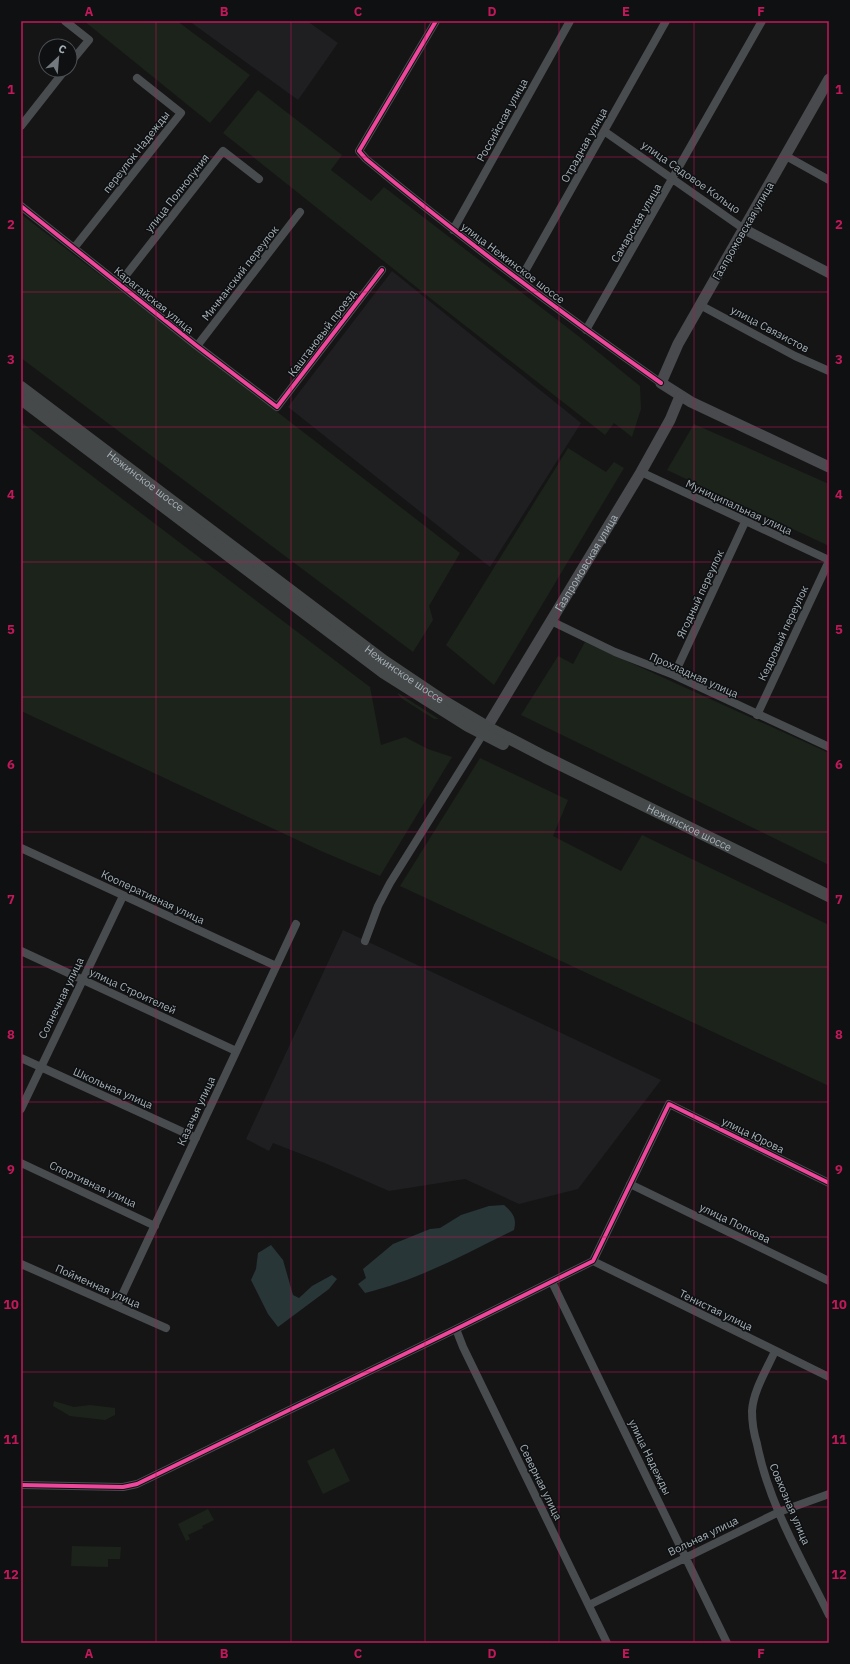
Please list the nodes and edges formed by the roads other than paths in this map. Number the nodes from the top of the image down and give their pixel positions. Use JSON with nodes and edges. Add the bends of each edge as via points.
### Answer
{"nodes":[{"id":1,"x":65,"y":21,"type":"edge"},
{"id":2,"x":436,"y":21,"type":"edge"},
{"id":3,"x":570,"y":21,"type":"edge"},
{"id":4,"x":666,"y":21,"type":"edge"},
{"id":5,"x":762,"y":21,"type":"edge"},
{"id":6,"x":78,"y":53,"type":"edge"},
{"id":7,"x":59,"y":78,"type":"edge"},
{"id":8,"x":138,"y":78,"type":"dead end"},
{"id":9,"x":829,"y":79,"type":"edge"},
{"id":10,"x":21,"y":126,"type":"edge"},
{"id":11,"x":604,"y":131,"type":"junction"},
{"id":12,"x":786,"y":156,"type":"junction"},
{"id":13,"x":674,"y":178,"type":"junction"},
{"id":14,"x":259,"y":179,"type":"dead end"},
{"id":15,"x":829,"y":180,"type":"edge"},
{"id":16,"x":21,"y":206,"type":"edge"},
{"id":17,"x":300,"y":212,"type":"dead end"},
{"id":18,"x":744,"y":229,"type":"junction"},
{"id":19,"x":453,"y":230,"type":"junction"},
{"id":20,"x":74,"y":248,"type":"junction"},
{"id":21,"x":382,"y":270,"type":"dead end"},
{"id":22,"x":829,"y":273,"type":"edge"},
{"id":23,"x":520,"y":280,"type":"junction"},
{"id":24,"x":120,"y":284,"type":"junction"},
{"id":25,"x":700,"y":305,"type":"junction"},
{"id":26,"x":586,"y":330,"type":"junction"},
{"id":27,"x":197,"y":346,"type":"junction"},
{"id":28,"x":829,"y":372,"type":"edge"},
{"id":29,"x":661,"y":383,"type":"junction"},
{"id":30,"x":21,"y":387,"type":"edge"},
{"id":31,"x":680,"y":396,"type":"junction"},
{"id":32,"x":21,"y":399,"type":"edge"},
{"id":33,"x":277,"y":407,"type":"joint"},
{"id":34,"x":829,"y":467,"type":"edge"},
{"id":35,"x":641,"y":472,"type":"junction"},
{"id":36,"x":745,"y":522,"type":"junction"},
{"id":37,"x":829,"y":561,"type":"edge"},
{"id":38,"x":551,"y":621,"type":"junction"},
{"id":39,"x":674,"y":675,"type":"junction"},
{"id":40,"x":756,"y":715,"type":"junction"},
{"id":41,"x":485,"y":731,"type":"junction"},
{"id":42,"x":829,"y":747,"type":"edge"},
{"id":43,"x":21,"y":848,"type":"edge"},
{"id":44,"x":123,"y":896,"type":"junction"},
{"id":45,"x":829,"y":896,"type":"edge"},
{"id":46,"x":829,"y":904,"type":"edge"},
{"id":47,"x":296,"y":924,"type":"dead end"},
{"id":48,"x":365,"y":941,"type":"dead end"},
{"id":49,"x":21,"y":951,"type":"edge"},
{"id":50,"x":276,"y":966,"type":"junction"},
{"id":51,"x":82,"y":980,"type":"junction"},
{"id":52,"x":236,"y":1051,"type":"junction"},
{"id":53,"x":21,"y":1058,"type":"edge"},
{"id":54,"x":40,"y":1068,"type":"junction"},
{"id":55,"x":21,"y":1110,"type":"edge"},
{"id":56,"x":196,"y":1138,"type":"junction"},
{"id":57,"x":21,"y":1163,"type":"edge"},
{"id":58,"x":829,"y":1183,"type":"edge"},
{"id":59,"x":630,"y":1184,"type":"junction"},
{"id":60,"x":155,"y":1226,"type":"junction"},
{"id":61,"x":594,"y":1261,"type":"junction"},
{"id":62,"x":21,"y":1264,"type":"edge"},
{"id":63,"x":829,"y":1281,"type":"edge"},
{"id":64,"x":552,"y":1282,"type":"junction"},
{"id":65,"x":117,"y":1306,"type":"junction"},
{"id":66,"x":166,"y":1328,"type":"dead end"},
{"id":67,"x":456,"y":1330,"type":"junction"},
{"id":68,"x":775,"y":1351,"type":"junction"},
{"id":69,"x":829,"y":1377,"type":"edge"},
{"id":70,"x":21,"y":1485,"type":"edge"},
{"id":71,"x":829,"y":1494,"type":"edge"},
{"id":72,"x":779,"y":1512,"type":"junction"},
{"id":73,"x":686,"y":1556,"type":"junction"},
{"id":74,"x":589,"y":1605,"type":"junction"},
{"id":75,"x":829,"y":1615,"type":"edge"},
{"id":76,"x":607,"y":1643,"type":"edge"},
{"id":77,"x":727,"y":1643,"type":"edge"}],
"edges":[{"from":1,"to":6,"type":"street","via":[[89,40]]},
{"from":2,"to":19,"type":"street","name":"улица Нежинское шоссе","via":[[359,151]]},
{"from":3,"to":19,"type":"street","name":"Российская улица"},
{"from":4,"to":11,"type":"street","name":"Отрадная улица"},
{"from":5,"to":13,"type":"street","name":"Самарская улица"},
{"from":7,"to":10,"type":"street"},
{"from":8,"to":20,"type":"street","name":"переулок Надежды","via":[[181,113]]},
{"from":9,"to":12,"type":"main road","name":"Газпромовская улица"},
{"from":11,"to":13,"type":"street","name":"улица Садовое Кольцо"},
{"from":11,"to":23,"type":"street","name":"Отрадная улица"},
{"from":12,"to":15,"type":"street"},
{"from":12,"to":18,"type":"main road","name":"Газпромовская улица"},
{"from":13,"to":18,"type":"street","name":"улица Садовое Кольцо"},
{"from":13,"to":26,"type":"street","name":"Самарская улица"},
{"from":14,"to":24,"type":"street","name":"улица Полнолуния","via":[[223,151]]},
{"from":16,"to":20,"type":"street","name":"Карагайская улица"},
{"from":17,"to":27,"type":"street","name":"Мичманский переулок"},
{"from":18,"to":22,"type":"street","name":"улица Садовое Кольцо"},
{"from":18,"to":25,"type":"main road","name":"Газпромовская улица"},
{"from":19,"to":23,"type":"street","name":"улица Нежинское шоссе"},
{"from":20,"to":24,"type":"street","name":"Карагайская улица"},
{"from":21,"to":33,"type":"street","name":"Каштановый проезд"},
{"from":23,"to":26,"type":"street","name":"улица Нежинское шоссе"},
{"from":24,"to":27,"type":"street","name":"Карагайская улица"},
{"from":25,"to":28,"type":"street","name":"улица Связистов"},
{"from":25,"to":29,"type":"main road","name":"Газпромовская улица","via":[[672,356]]},
{"from":26,"to":29,"type":"street","name":"улица Нежинское шоссе"},
{"from":27,"to":33,"type":"street","name":"Карагайская улица"},
{"from":29,"to":31,"type":"main road","name":"улица Нежинское шоссе"},
{"from":30,"to":41,"type":"main road","name":"Нежинское шоссе","via":[[384,661]]},
{"from":31,"to":34,"type":"main road","name":"улица Нежинское шоссе"},
{"from":31,"to":35,"type":"main road","name":"Газпромовская улица","via":[[670,420]]},
{"from":32,"to":41,"type":"main road","name":"Нежинское шоссе","via":[[384,674]]},
{"from":35,"to":36,"type":"street","name":"Муниципальная улица"},
{"from":35,"to":38,"type":"main road","name":"Газпромовская улица"},
{"from":36,"to":37,"type":"street","name":"Муниципальная улица"},
{"from":36,"to":39,"type":"street","name":"Ягодный переулок"},
{"from":37,"to":40,"type":"street","name":"Кедровый переулок"},
{"from":38,"to":39,"type":"street","name":"Прохладная улица","via":[[632,660]]},
{"from":38,"to":41,"type":"main road","name":"Газпромовская улица"},
{"from":39,"to":40,"type":"street","name":"Прохладная улица"},
{"from":40,"to":42,"type":"street","name":"Прохладная улица"},
{"from":41,"to":45,"type":"main road","name":"Нежинское шоссе","via":[[545,757]]},
{"from":41,"to":46,"type":"main road","name":"Нежинское шоссе"},
{"from":41,"to":48,"type":"street","via":[[390,883]]},
{"from":43,"to":44,"type":"street","name":"Кооперативная улица"},
{"from":44,"to":50,"type":"street","name":"Кооперативная улица"},
{"from":44,"to":51,"type":"street","name":"Солнечная улица"},
{"from":47,"to":50,"type":"street","name":"Казачья улица"},
{"from":49,"to":51,"type":"street","name":"улица Строителей"},
{"from":50,"to":52,"type":"street","name":"Казачья улица"},
{"from":51,"to":52,"type":"street","name":"улица Строителей"},
{"from":51,"to":54,"type":"street","name":"Солнечная улица"},
{"from":52,"to":56,"type":"street","name":"Казачья улица"},
{"from":53,"to":54,"type":"street","name":"Школьная улица"},
{"from":54,"to":55,"type":"street","name":"Солнечная улица"},
{"from":54,"to":56,"type":"street","name":"Школьная улица"},
{"from":56,"to":60,"type":"street","name":"Казачья улица"},
{"from":57,"to":60,"type":"street","name":"Спортивная улица"},
{"from":58,"to":59,"type":"street","name":"улица Юрова","via":[[669,1104]]},
{"from":59,"to":61,"type":"street"},
{"from":59,"to":63,"type":"street","name":"улица Попкова"},
{"from":60,"to":65,"type":"street","name":"Казачья улица"},
{"from":61,"to":64,"type":"street"},
{"from":61,"to":68,"type":"street","name":"Тенистая улица"},
{"from":62,"to":65,"type":"street","name":"Пойменная улица"},
{"from":64,"to":67,"type":"street"},
{"from":64,"to":73,"type":"street","name":"улица Надежды"},
{"from":65,"to":66,"type":"street","name":"Пойменная улица"},
{"from":67,"to":70,"type":"street","via":[[137,1484],[123,1487]]},
{"from":67,"to":74,"type":"street","name":"Северная улица"},
{"from":68,"to":69,"type":"street","name":"Тенистая улица"},
{"from":68,"to":72,"type":"street","name":"Совхозная улица","via":[[752,1411],[754,1434],[762,1468]]},
{"from":71,"to":72,"type":"street","name":"Вольная улица"},
{"from":72,"to":73,"type":"street","name":"Вольная улица"},
{"from":72,"to":75,"type":"street","name":"Совхозная улица"},
{"from":73,"to":74,"type":"street","name":"Вольная улица"},
{"from":73,"to":77,"type":"street","name":"улица Надежды"},
{"from":74,"to":76,"type":"street","name":"Северная улица"}]}
